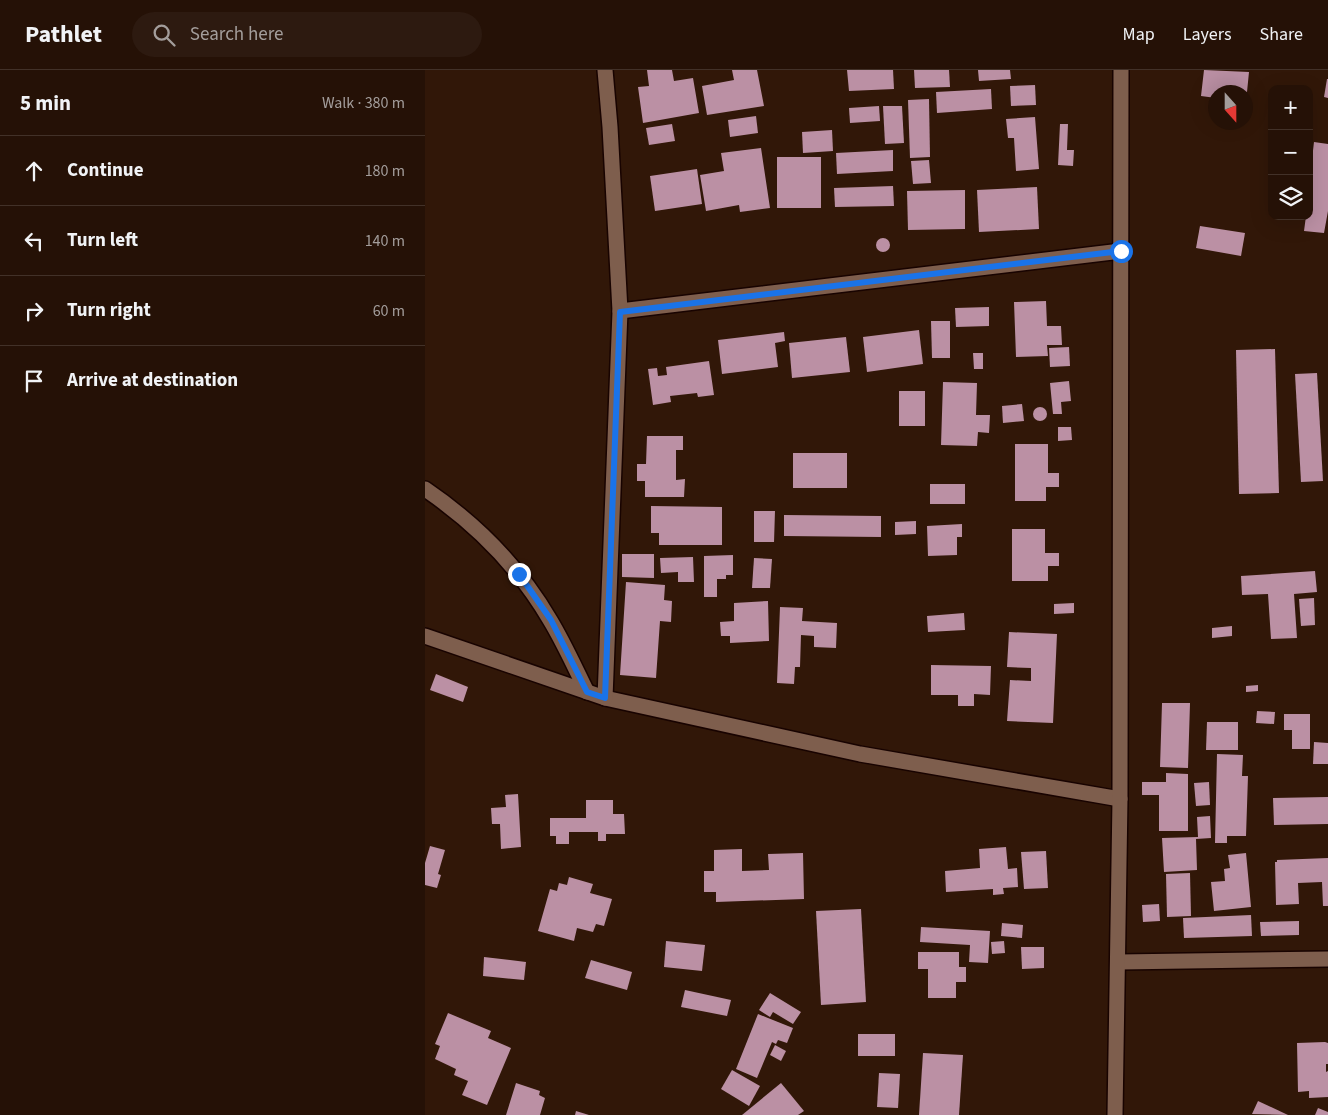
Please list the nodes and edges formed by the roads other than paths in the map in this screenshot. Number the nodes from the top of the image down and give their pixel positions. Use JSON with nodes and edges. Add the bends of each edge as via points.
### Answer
{"nodes":[{"id":1,"x":605,"y":70,"type":"edge"},
{"id":2,"x":1121,"y":70,"type":"edge"},
{"id":3,"x":1121,"y":251,"type":"junction"},
{"id":4,"x":620,"y":312,"type":"junction"},
{"id":5,"x":425,"y":489,"type":"edge"},
{"id":6,"x":425,"y":636,"type":"edge"},
{"id":7,"x":587,"y":692,"type":"junction"},
{"id":8,"x":605,"y":698,"type":"junction"},
{"id":9,"x":1120,"y":799,"type":"junction"},
{"id":10,"x":1328,"y":959,"type":"edge"},
{"id":11,"x":1119,"y":962,"type":"junction"},
{"id":12,"x":1115,"y":1115,"type":"edge"}],
"edges":[{"from":1,"to":4,"type":"street"},
{"from":2,"to":3,"type":"street"},
{"from":3,"to":4,"type":"street"},
{"from":3,"to":9,"type":"street"},
{"from":4,"to":8,"type":"street"},
{"from":5,"to":7,"type":"street","via":[[486,538],[519,574],[551,620]]},
{"from":6,"to":7,"type":"street"},
{"from":7,"to":8,"type":"street"},
{"from":8,"to":9,"type":"street","via":[[860,754]]},
{"from":9,"to":11,"type":"street"},
{"from":10,"to":11,"type":"street"},
{"from":11,"to":12,"type":"street"}]}
